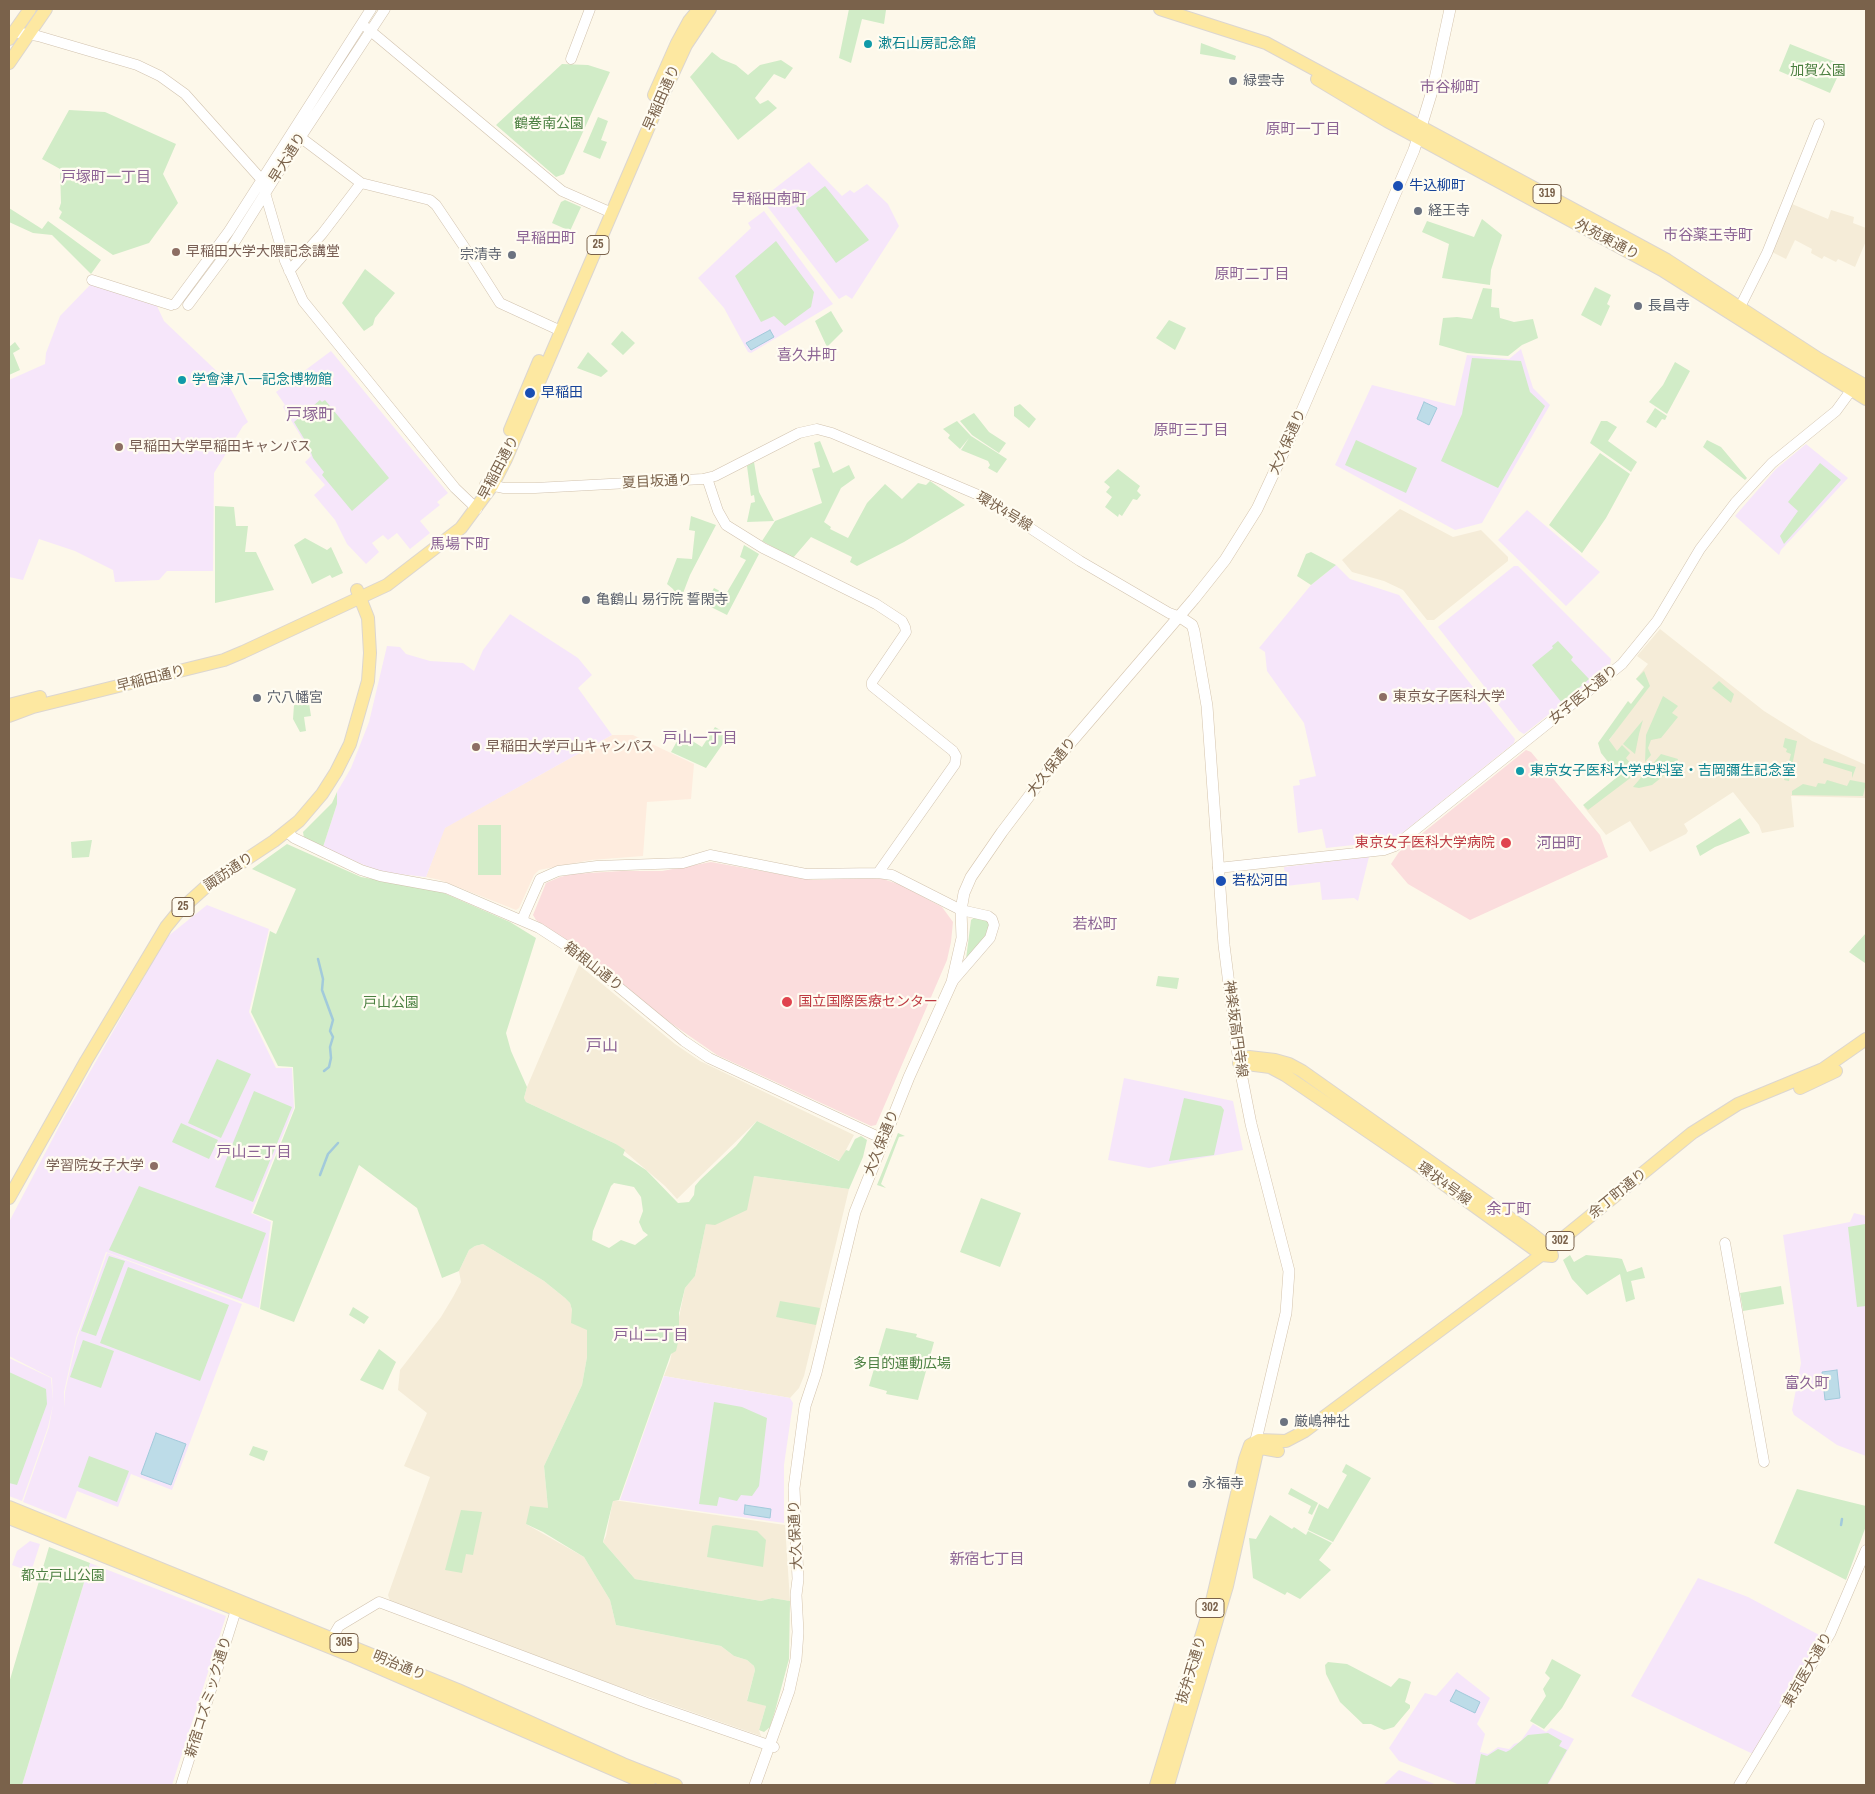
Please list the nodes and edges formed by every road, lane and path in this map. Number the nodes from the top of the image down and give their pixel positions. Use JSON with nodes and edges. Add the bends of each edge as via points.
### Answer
{"nodes":[{"id":1,"x":30,"y":9,"type":"edge"},
{"id":2,"x":46,"y":9,"type":"edge"},
{"id":3,"x":371,"y":9,"type":"edge"},
{"id":4,"x":386,"y":9,"type":"edge"},
{"id":5,"x":590,"y":9,"type":"edge"},
{"id":6,"x":699,"y":9,"type":"edge"},
{"id":7,"x":710,"y":9,"type":"edge"},
{"id":8,"x":1160,"y":9,"type":"edge"},
{"id":9,"x":1450,"y":9,"type":"edge"},
{"id":10,"x":360,"y":25,"type":"junction"},
{"id":11,"x":372,"y":30,"type":"junction"},
{"id":12,"x":29,"y":34,"type":"junction"},
{"id":13,"x":11,"y":35,"type":"edge"},
{"id":14,"x":1266,"y":43,"type":"junction"},
{"id":15,"x":571,"y":59,"type":"dead end"},
{"id":16,"x":9,"y":63,"type":"edge"},
{"id":17,"x":1819,"y":124,"type":"dead end"},
{"id":18,"x":292,"y":130,"type":"junction"},
{"id":19,"x":1420,"y":132,"type":"junction"},
{"id":20,"x":300,"y":138,"type":"junction"},
{"id":21,"x":260,"y":179,"type":"junction"},
{"id":22,"x":361,"y":182,"type":"junction"},
{"id":23,"x":265,"y":194,"type":"junction"},
{"id":24,"x":608,"y":211,"type":"junction"},
{"id":25,"x":289,"y":271,"type":"junction"},
{"id":26,"x":92,"y":280,"type":"dead end"},
{"id":27,"x":188,"y":305,"type":"dead end"},
{"id":28,"x":1738,"y":311,"type":"junction"},
{"id":29,"x":557,"y":329,"type":"junction"},
{"id":30,"x":1858,"y":386,"type":"edge"},
{"id":31,"x":1866,"y":399,"type":"edge"},
{"id":32,"x":817,"y":429,"type":"joint"},
{"id":33,"x":707,"y":478,"type":"junction"},
{"id":34,"x":489,"y":485,"type":"junction"},
{"id":35,"x":474,"y":507,"type":"junction"},
{"id":36,"x":359,"y":594,"type":"junction"},
{"id":37,"x":1180,"y":617,"type":"junction"},
{"id":38,"x":9,"y":705,"type":"edge"},
{"id":39,"x":9,"y":716,"type":"edge"},
{"id":40,"x":287,"y":832,"type":"junction"},
{"id":41,"x":1218,"y":868,"type":"junction"},
{"id":42,"x":878,"y":873,"type":"junction"},
{"id":43,"x":961,"y":910,"type":"junction"},
{"id":44,"x":523,"y":921,"type":"junction"},
{"id":45,"x":952,"y":982,"type":"junction"},
{"id":46,"x":1866,"y":1039,"type":"edge"},
{"id":47,"x":1866,"y":1049,"type":"edge"},
{"id":48,"x":1239,"y":1063,"type":"junction"},
{"id":49,"x":883,"y":1139,"type":"junction"},
{"id":50,"x":9,"y":1198,"type":"edge"},
{"id":51,"x":1725,"y":1243,"type":"dead end"},
{"id":52,"x":1548,"y":1253,"type":"junction"},
{"id":53,"x":1258,"y":1445,"type":"junction"},
{"id":54,"x":1764,"y":1462,"type":"dead end"},
{"id":55,"x":9,"y":1507,"type":"edge"},
{"id":56,"x":9,"y":1518,"type":"edge"},
{"id":57,"x":1866,"y":1550,"type":"edge"},
{"id":58,"x":1212,"y":1577,"type":"dead end"},
{"id":59,"x":236,"y":1610,"type":"junction"},
{"id":60,"x":332,"y":1638,"type":"junction"},
{"id":61,"x":1174,"y":1725,"type":"junction"},
{"id":62,"x":772,"y":1746,"type":"junction"},
{"id":63,"x":181,"y":1785,"type":"edge"},
{"id":64,"x":648,"y":1785,"type":"edge"},
{"id":65,"x":676,"y":1785,"type":"edge"},
{"id":66,"x":755,"y":1785,"type":"edge"},
{"id":67,"x":761,"y":1785,"type":"edge"},
{"id":68,"x":1156,"y":1785,"type":"edge"},
{"id":69,"x":1168,"y":1785,"type":"edge"},
{"id":70,"x":1739,"y":1785,"type":"edge"}],
"edges":[{"from":1,"to":13,"type":"main road"},
{"from":2,"to":12,"type":"main road"},
{"from":3,"to":10,"type":"street","name":"早大通り"},
{"from":4,"to":11,"type":"street","name":"早大通り"},
{"from":5,"to":15,"type":"street"},
{"from":6,"to":24,"type":"main road","name":"早稲田通り","number":"25","via":[[677,43]]},
{"from":7,"to":24,"type":"main road","name":"早稲田通り","number":"25","via":[[686,45]]},
{"from":8,"to":14,"type":"main road","name":"外苑東通り","number":"319"},
{"from":9,"to":19,"type":"main road","name":"大久保通り"},
{"from":10,"to":11,"type":"street"},
{"from":10,"to":18,"type":"street","name":"早大通り"},
{"from":11,"to":20,"type":"street","name":"早大通り"},
{"from":11,"to":24,"type":"street","via":[[562,191]]},
{"from":12,"to":13,"type":"street"},
{"from":12,"to":16,"type":"main road"},
{"from":12,"to":21,"type":"street","via":[[120,59],[160,76],[185,94]]},
{"from":14,"to":19,"type":"main road","name":"外苑東通り","number":"319"},
{"from":14,"to":19,"type":"main road","name":"外苑東通り","number":"319","via":[[1300,69],[1387,121]]},
{"from":17,"to":28,"type":"street","via":[[1770,247]]},
{"from":18,"to":20,"type":"street"},
{"from":18,"to":21,"type":"street","name":"早大通り"},
{"from":19,"to":28,"type":"main road","name":"外苑東通り","number":"319"},
{"from":19,"to":37,"type":"main road","name":"大久保通り","via":[[1270,484],[1238,539]]},
{"from":20,"to":22,"type":"street"},
{"from":20,"to":23,"type":"street","name":"早大通り"},
{"from":21,"to":23,"type":"street"},
{"from":21,"to":26,"type":"street","name":"早大通り","via":[[220,244],[173,304]]},
{"from":22,"to":25,"type":"street"},
{"from":22,"to":29,"type":"street","via":[[430,200],[500,304]]},
{"from":23,"to":25,"type":"street"},
{"from":23,"to":27,"type":"street","name":"早大通り","via":[[232,246]]},
{"from":24,"to":29,"type":"main road","name":"早稲田通り","number":"25"},
{"from":25,"to":35,"type":"street","via":[[307,307]]},
{"from":28,"to":30,"type":"main road","name":"外苑東通り","number":"319"},
{"from":29,"to":34,"type":"main road","name":"早稲田通り","number":"25"},
{"from":30,"to":31,"type":"main road","name":"外苑東通り","number":"319"},
{"from":30,"to":41,"type":"street","name":"女子医大通り","via":[[1836,411],[1772,463],[1735,503],[1700,550],[1657,620],[1614,672],[1395,846],[1384,850]]},
{"from":32,"to":33,"type":"street","name":"夏目坂通り","via":[[800,432]]},
{"from":32,"to":37,"type":"street","name":"環状4号線","via":[[983,497],[1080,561]]},
{"from":33,"to":34,"type":"street","name":"夏目坂通り","via":[[535,488]]},
{"from":33,"to":42,"type":"street","via":[[726,526],[876,604],[902,621],[905,627],[906,632],[872,686],[956,756],[955,764]]},
{"from":34,"to":35,"type":"main road","name":"早稲田通り","number":"25"},
{"from":35,"to":36,"type":"main road","name":"早稲田通り","number":"25","via":[[406,562]]},
{"from":36,"to":38,"type":"main road","name":"早稲田通り","number":"25","via":[[223,652],[154,673]]},
{"from":36,"to":39,"type":"main road","name":"早稲田通り","number":"25","via":[[224,660],[33,707]]},
{"from":36,"to":40,"type":"main road","name":"諏訪通り","number":"25","via":[[368,618],[370,653],[368,682],[359,719],[347,751],[329,783]]},
{"from":37,"to":41,"type":"main road","name":"神楽坂高円寺線","via":[[1192,625],[1194,631],[1207,706]]},
{"from":37,"to":43,"type":"main road","name":"大久保通り","via":[[1068,746],[1006,827],[971,876]]},
{"from":40,"to":44,"type":"street","name":"箱根山通り","via":[[361,870],[439,886]]},
{"from":40,"to":50,"type":"main road","name":"諏訪通り","number":"25","via":[[209,884],[166,927]]},
{"from":41,"to":48,"type":"main road","name":"神楽坂高円寺線","via":[[1228,986]]},
{"from":42,"to":43,"type":"street","via":[[892,875]]},
{"from":42,"to":44,"type":"street","via":[[806,874],[710,855],[682,863],[587,867],[558,871],[540,879]]},
{"from":43,"to":45,"type":"main road","name":"大久保通り","via":[[962,938]]},
{"from":43,"to":45,"type":"street","via":[[988,916],[994,925],[990,938]]},
{"from":44,"to":49,"type":"street","name":"箱根山通り","via":[[576,952],[710,1058]]},
{"from":45,"to":49,"type":"main road","name":"大久保通り"},
{"from":46,"to":52,"type":"main road","name":"余丁町通り","number":"302","via":[[1823,1069],[1738,1104],[1715,1117]]},
{"from":47,"to":52,"type":"main road","name":"余丁町通り","number":"302","via":[[1826,1077],[1719,1123]]},
{"from":48,"to":52,"type":"main road","name":"環状4号線","number":"302","via":[[1270,1067],[1286,1074]]},
{"from":48,"to":53,"type":"main road","name":"神楽坂高円寺線","via":[[1251,1124],[1289,1271],[1286,1313]]},
{"from":49,"to":62,"type":"main road","name":"大久保通り","via":[[854,1212],[816,1373],[805,1406],[794,1488],[798,1579],[803,1590],[803,1660],[799,1679]]},
{"from":51,"to":54,"type":"street"},
{"from":52,"to":53,"type":"main road","name":"余丁町通り","number":"302","via":[[1305,1431],[1282,1442]]},
{"from":53,"to":61,"type":"main road","name":"抜弁天通り","number":"302","via":[[1247,1452],[1212,1601]]},
{"from":53,"to":69,"type":"main road","name":"抜弁天通り","number":"302","via":[[1227,1586]]},
{"from":55,"to":60,"type":"main road","name":"明治通り","number":"305"},
{"from":56,"to":59,"type":"main road","name":"明治通り","number":"305"},
{"from":57,"to":70,"type":"street","name":"東京医大通り","via":[[1830,1634]]},
{"from":58,"to":61,"type":"main road","via":[[1172,1712]]},
{"from":59,"to":63,"type":"street","name":"新宿コズミック通り"},
{"from":59,"to":64,"type":"main road","name":"明治通り","number":"305","via":[[456,1700]]},
{"from":60,"to":62,"type":"street","via":[[340,1626],[379,1602],[647,1703]]},
{"from":60,"to":65,"type":"main road","name":"明治通り","number":"305"},
{"from":61,"to":68,"type":"main road","name":"抜弁天通り","number":"302"},
{"from":62,"to":66,"type":"main road","name":"大久保通り"},
{"from":62,"to":67,"type":"main road","name":"大久保通り"}]}
